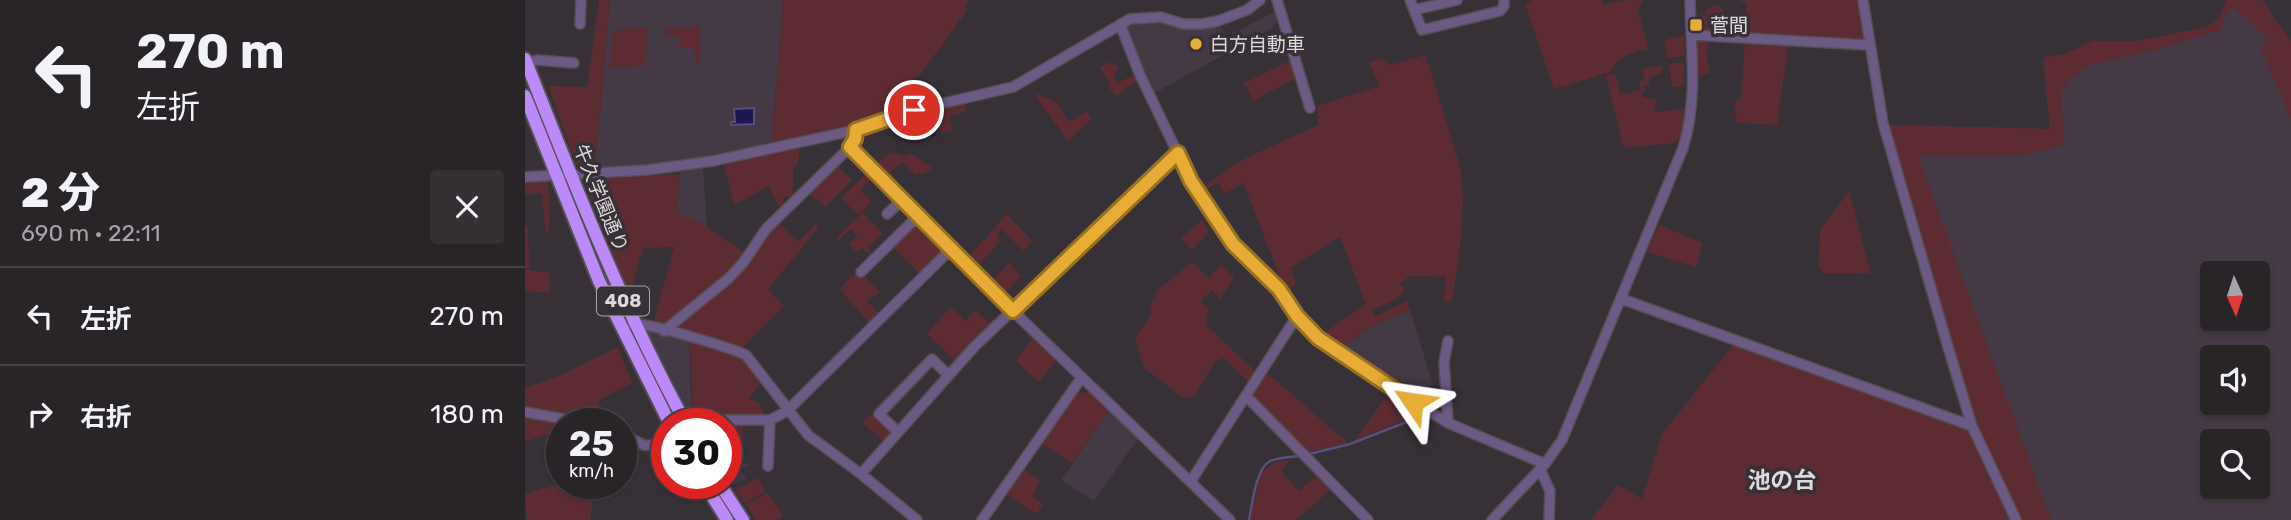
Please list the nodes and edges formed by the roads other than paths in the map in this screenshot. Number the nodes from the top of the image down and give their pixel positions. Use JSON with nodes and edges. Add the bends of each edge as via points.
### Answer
{"nodes":[{"id":1,"x":581,"y":0,"type":"edge"},
{"id":2,"x":1260,"y":0,"type":"edge"},
{"id":3,"x":1277,"y":0,"type":"edge"},
{"id":4,"x":1410,"y":0,"type":"edge"},
{"id":5,"x":1457,"y":0,"type":"edge"},
{"id":6,"x":1504,"y":0,"type":"edge"},
{"id":7,"x":1690,"y":0,"type":"edge"},
{"id":8,"x":1863,"y":0,"type":"edge"},
{"id":9,"x":1414,"y":10,"type":"junction"},
{"id":10,"x":580,"y":24,"type":"dead end"},
{"id":11,"x":1120,"y":24,"type":"junction"},
{"id":12,"x":1691,"y":35,"type":"junction"},
{"id":13,"x":1869,"y":45,"type":"junction"},
{"id":14,"x":526,"y":61,"type":"edge"},
{"id":15,"x":574,"y":63,"type":"dead end"},
{"id":16,"x":525,"y":96,"type":"edge"},
{"id":17,"x":1310,"y":108,"type":"dead end"},
{"id":18,"x":856,"y":130,"type":"junction"},
{"id":19,"x":850,"y":147,"type":"junction"},
{"id":20,"x":1178,"y":153,"type":"junction"},
{"id":21,"x":570,"y":175,"type":"junction"},
{"id":22,"x":556,"y":176,"type":"junction"},
{"id":23,"x":525,"y":177,"type":"edge"},
{"id":24,"x":902,"y":200,"type":"junction"},
{"id":25,"x":887,"y":214,"type":"dead end"},
{"id":26,"x":918,"y":216,"type":"junction"},
{"id":27,"x":951,"y":249,"type":"junction"},
{"id":28,"x":861,"y":272,"type":"dead end"},
{"id":29,"x":1622,"y":299,"type":"junction"},
{"id":30,"x":1013,"y":311,"type":"junction"},
{"id":31,"x":1297,"y":316,"type":"junction"},
{"id":32,"x":633,"y":323,"type":"junction"},
{"id":33,"x":621,"y":330,"type":"junction"},
{"id":34,"x":664,"y":331,"type":"junction"},
{"id":35,"x":1448,"y":341,"type":"dead end"},
{"id":36,"x":949,"y":375,"type":"junction"},
{"id":37,"x":1082,"y":377,"type":"junction"},
{"id":38,"x":1246,"y":396,"type":"junction"},
{"id":39,"x":662,"y":408,"type":"edge"},
{"id":40,"x":681,"y":408,"type":"edge"},
{"id":41,"x":787,"y":411,"type":"junction"},
{"id":42,"x":525,"y":412,"type":"edge"},
{"id":43,"x":546,"y":416,"type":"edge"},
{"id":44,"x":770,"y":420,"type":"junction"},
{"id":45,"x":742,"y":421,"type":"edge"},
{"id":46,"x":1448,"y":423,"type":"junction"},
{"id":47,"x":1972,"y":426,"type":"junction"},
{"id":48,"x":898,"y":432,"type":"junction"},
{"id":49,"x":768,"y":466,"type":"dead end"},
{"id":50,"x":1543,"y":467,"type":"junction"},
{"id":51,"x":861,"y":474,"type":"junction"},
{"id":52,"x":1191,"y":481,"type":"junction"},
{"id":53,"x":714,"y":499,"type":"edge"},
{"id":54,"x":729,"y":499,"type":"edge"},
{"id":55,"x":727,"y":520,"type":"edge"},
{"id":56,"x":743,"y":520,"type":"edge"},
{"id":57,"x":917,"y":520,"type":"edge"},
{"id":58,"x":982,"y":520,"type":"edge"},
{"id":59,"x":1230,"y":520,"type":"edge"},
{"id":60,"x":1368,"y":520,"type":"edge"},
{"id":61,"x":1492,"y":520,"type":"edge"},
{"id":62,"x":1549,"y":520,"type":"edge"},
{"id":63,"x":2016,"y":520,"type":"edge"}],
"edges":[{"from":1,"to":10,"type":"street"},
{"from":2,"to":11,"type":"street","via":[[1247,10],[1202,24],[1148,17]]},
{"from":3,"to":17,"type":"street"},
{"from":4,"to":9,"type":"street"},
{"from":5,"to":9,"type":"street"},
{"from":6,"to":9,"type":"street","via":[[1500,11],[1422,30]]},
{"from":7,"to":12,"type":"street"},
{"from":8,"to":13,"type":"street"},
{"from":11,"to":18,"type":"street","via":[[1013,87],[914,110]]},
{"from":11,"to":20,"type":"street"},
{"from":12,"to":13,"type":"street"},
{"from":12,"to":29,"type":"street","via":[[1688,132]]},
{"from":13,"to":47,"type":"street","via":[[1884,129]]},
{"from":14,"to":15,"type":"street"},
{"from":14,"to":21,"type":"highway","name":"牛久学園通り","number":"408"},
{"from":16,"to":22,"type":"highway","name":"牛久学園通り","number":"408"},
{"from":18,"to":19,"type":"street"},
{"from":18,"to":21,"type":"street","via":[[709,161]]},
{"from":19,"to":24,"type":"street"},
{"from":19,"to":34,"type":"street","via":[[766,229],[729,278]]},
{"from":20,"to":30,"type":"street"},
{"from":20,"to":31,"type":"street","via":[[1233,244],[1279,289]]},
{"from":21,"to":22,"type":"street"},
{"from":21,"to":32,"type":"highway","name":"牛久学園通り","number":"408"},
{"from":22,"to":23,"type":"street"},
{"from":22,"to":33,"type":"highway","name":"牛久学園通り","number":"408"},
{"from":24,"to":25,"type":"street"},
{"from":24,"to":26,"type":"street"},
{"from":26,"to":27,"type":"street"},
{"from":26,"to":28,"type":"street"},
{"from":27,"to":30,"type":"street"},
{"from":27,"to":41,"type":"street"},
{"from":29,"to":47,"type":"street"},
{"from":29,"to":50,"type":"street","via":[[1568,429]]},
{"from":30,"to":36,"type":"street"},
{"from":30,"to":37,"type":"street"},
{"from":31,"to":38,"type":"street"},
{"from":31,"to":46,"type":"street","via":[[1338,353]]},
{"from":32,"to":33,"type":"street"},
{"from":32,"to":34,"type":"street"},
{"from":32,"to":40,"type":"highway","name":"牛久学園通り","number":"408"},
{"from":33,"to":39,"type":"highway","name":"牛久学園通り","number":"408"},
{"from":34,"to":41,"type":"street","via":[[746,355]]},
{"from":35,"to":46,"type":"street","via":[[1444,362]]},
{"from":36,"to":48,"type":"street"},
{"from":36,"to":48,"type":"street","via":[[932,359],[879,414]]},
{"from":37,"to":52,"type":"street"},
{"from":37,"to":58,"type":"street"},
{"from":38,"to":52,"type":"street"},
{"from":38,"to":60,"type":"street"},
{"from":41,"to":44,"type":"street"},
{"from":41,"to":51,"type":"street","via":[[808,435]]},
{"from":42,"to":43,"type":"street"},
{"from":44,"to":45,"type":"street"},
{"from":44,"to":49,"type":"street"},
{"from":46,"to":50,"type":"street"},
{"from":47,"to":63,"type":"street"},
{"from":48,"to":51,"type":"street"},
{"from":50,"to":61,"type":"street"},
{"from":50,"to":62,"type":"street","via":[[1551,491]]},
{"from":51,"to":57,"type":"street"},
{"from":52,"to":59,"type":"street"},
{"from":53,"to":55,"type":"highway"},
{"from":54,"to":56,"type":"highway"}]}
